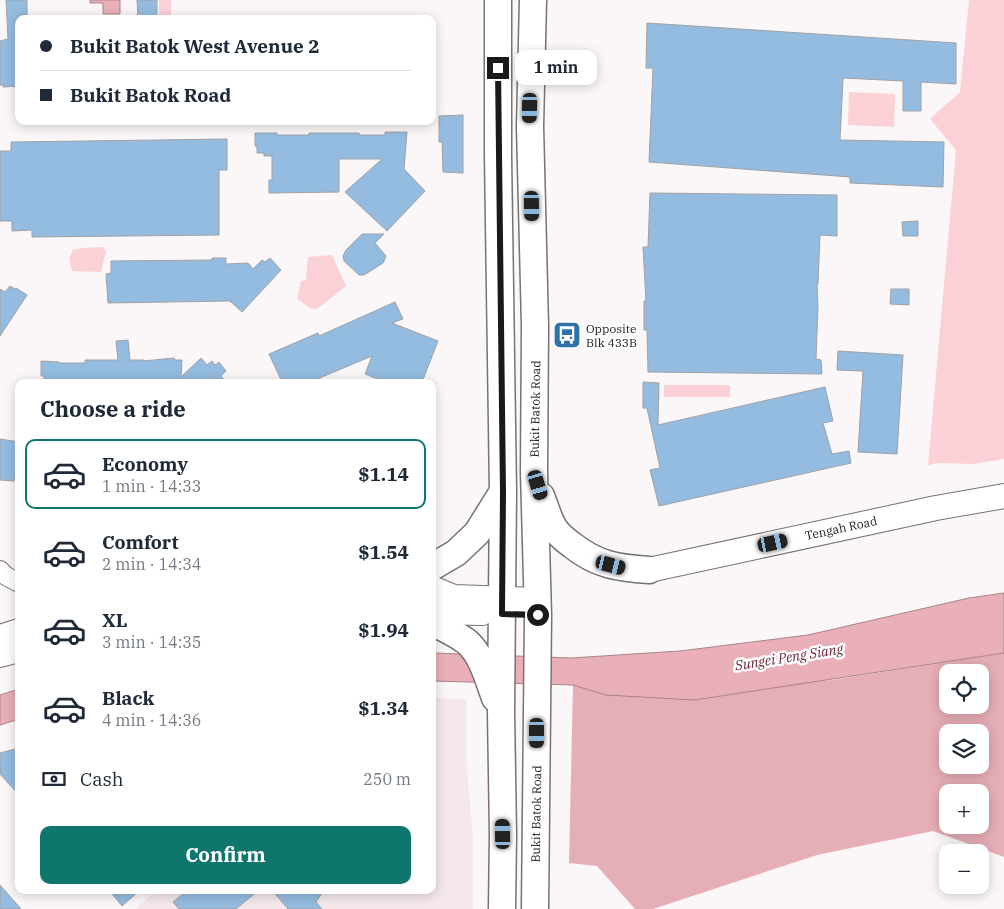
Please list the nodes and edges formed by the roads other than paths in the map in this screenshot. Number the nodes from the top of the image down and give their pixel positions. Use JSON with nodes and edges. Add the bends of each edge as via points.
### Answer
{"nodes":[{"id":1,"x":498,"y":0,"type":"edge"},
{"id":2,"x":533,"y":0,"type":"edge"},
{"id":3,"x":534,"y":472,"type":"junction"},
{"id":4,"x":503,"y":492,"type":"junction"},
{"id":5,"x":1004,"y":496,"type":"edge"},
{"id":6,"x":436,"y":566,"type":"edge"},
{"id":7,"x":0,"y":570,"type":"edge"},
{"id":8,"x":649,"y":570,"type":"joint"},
{"id":9,"x":15,"y":581,"type":"edge"},
{"id":10,"x":436,"y":589,"type":"edge"},
{"id":11,"x":501,"y":606,"type":"junction"},
{"id":12,"x":538,"y":608,"type":"junction"},
{"id":13,"x":436,"y":612,"type":"edge"},
{"id":14,"x":436,"y":624,"type":"edge"},
{"id":15,"x":15,"y":632,"type":"edge"},
{"id":16,"x":0,"y":637,"type":"edge"},
{"id":17,"x":15,"y":651,"type":"edge"},
{"id":18,"x":0,"y":656,"type":"edge"},
{"id":19,"x":501,"y":712,"type":"junction"},
{"id":20,"x":502,"y":909,"type":"edge"},
{"id":21,"x":535,"y":909,"type":"edge"}],
"edges":[{"from":1,"to":4,"type":"main road"},
{"from":2,"to":3,"type":"main road","name":"Bukit Batok Road","via":[[530,126],[536,400]]},
{"from":3,"to":8,"type":"main road","via":[[546,512],[565,540],[601,563]]},
{"from":3,"to":12,"type":"main road","name":"Bukit Batok Road"},
{"from":4,"to":6,"type":"main road","via":[[477,533],[456,553]]},
{"from":4,"to":11,"type":"main road"},
{"from":5,"to":8,"type":"main road","name":"Tengah Road"},
{"from":7,"to":9,"type":"street"},
{"from":10,"to":11,"type":"main road"},
{"from":11,"to":12,"type":"main road"},
{"from":11,"to":13,"type":"main road"},
{"from":11,"to":19,"type":"main road"},
{"from":12,"to":21,"type":"main road","name":"Bukit Batok Road"},
{"from":14,"to":19,"type":"main road","via":[[466,641],[472,648],[483,666]]},
{"from":15,"to":16,"type":"main road"},
{"from":17,"to":18,"type":"main road"},
{"from":19,"to":20,"type":"main road"}]}
